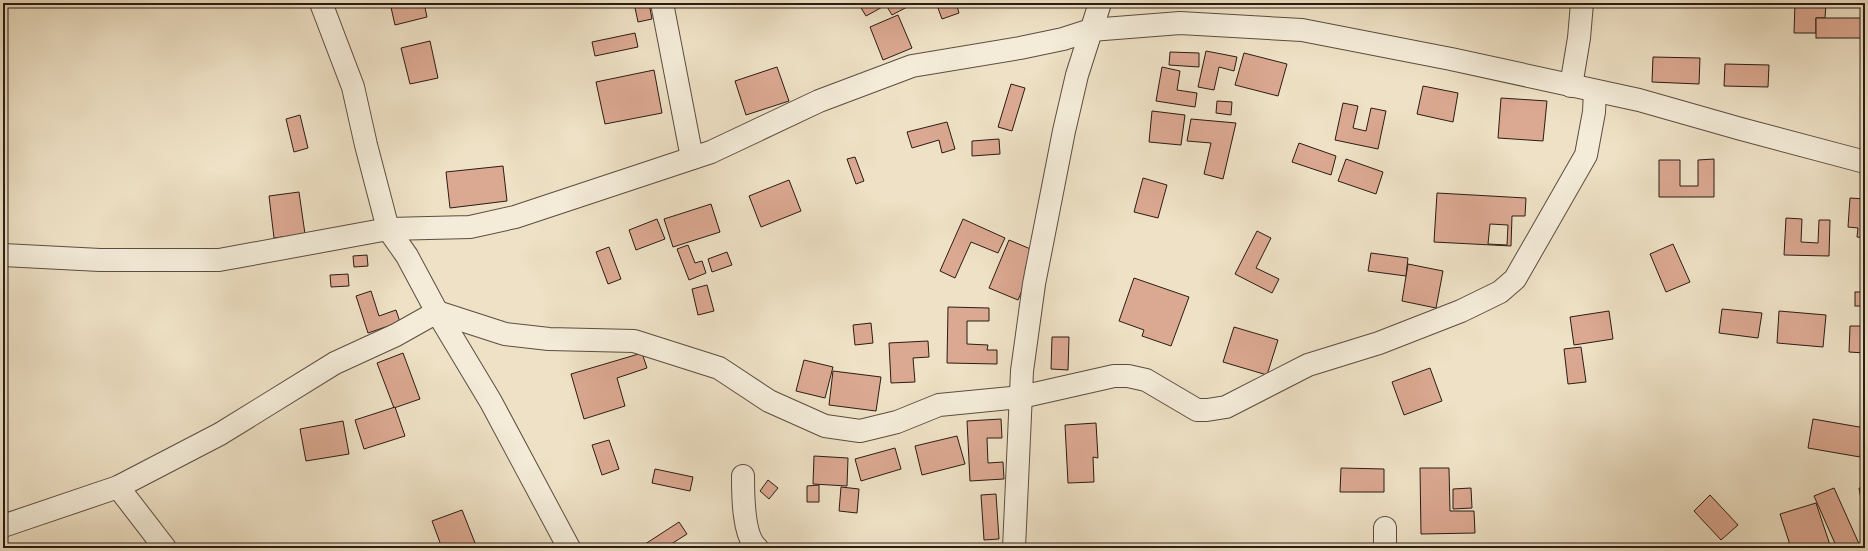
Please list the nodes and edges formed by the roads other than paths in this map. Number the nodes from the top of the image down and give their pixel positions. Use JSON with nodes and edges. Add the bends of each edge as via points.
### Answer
{"nodes":[{"id":1,"x":321,"y":3,"type":"edge"},
{"id":2,"x":662,"y":3,"type":"edge"},
{"id":3,"x":1100,"y":3,"type":"edge"},
{"id":4,"x":1582,"y":3,"type":"edge"},
{"id":5,"x":1091,"y":30,"type":"junction"},
{"id":6,"x":1571,"y":86,"type":"junction"},
{"id":7,"x":1595,"y":91,"type":"junction"},
{"id":8,"x":692,"y":158,"type":"junction"},
{"id":9,"x":1865,"y":162,"type":"edge"},
{"id":10,"x":388,"y":229,"type":"junction"},
{"id":11,"x":3,"y":255,"type":"edge"},
{"id":12,"x":437,"y":312,"type":"junction"},
{"id":13,"x":1021,"y":397,"type":"junction"},
{"id":14,"x":743,"y":476,"type":"dead end"},
{"id":15,"x":118,"y":487,"type":"junction"},
{"id":16,"x":3,"y":526,"type":"edge"},
{"id":17,"x":165,"y":548,"type":"edge"},
{"id":18,"x":569,"y":548,"type":"edge"},
{"id":19,"x":758,"y":548,"type":"edge"},
{"id":20,"x":1014,"y":548,"type":"edge"}],
"edges":[{"from":1,"to":10,"type":"street","via":[[353,88]]},
{"from":2,"to":8,"type":"street"},
{"from":3,"to":5,"type":"street"},
{"from":4,"to":6,"type":"street","via":[[1580,38]]},
{"from":5,"to":6,"type":"street","via":[[1180,23],[1302,30]]},
{"from":5,"to":8,"type":"street","via":[[1020,48],[912,66],[819,101],[711,152]]},
{"from":5,"to":13,"type":"street","via":[[1077,75],[1033,292]]},
{"from":6,"to":7,"type":"street"},
{"from":7,"to":9,"type":"street","via":[[1639,100]]},
{"from":7,"to":13,"type":"street","via":[[1586,155],[1515,279],[1500,292],[1461,311],[1379,344],[1308,365],[1226,407],[1197,410],[1146,380],[1128,376],[1114,376]]},
{"from":8,"to":10,"type":"street","via":[[515,217],[470,227]]},
{"from":10,"to":11,"type":"street","via":[[219,260],[100,260]]},
{"from":10,"to":12,"type":"street","via":[[407,256]]},
{"from":12,"to":13,"type":"street","via":[[505,334],[549,339],[634,341],[719,368],[769,401],[825,426],[860,431],[897,422],[939,405]]},
{"from":12,"to":15,"type":"street","via":[[396,335],[335,363],[220,434]]},
{"from":12,"to":18,"type":"street","via":[[491,402]]},
{"from":13,"to":20,"type":"street"},
{"from":14,"to":19,"type":"street","via":[[744,511],[752,544]]},
{"from":15,"to":16,"type":"street"},
{"from":15,"to":17,"type":"street"}]}
